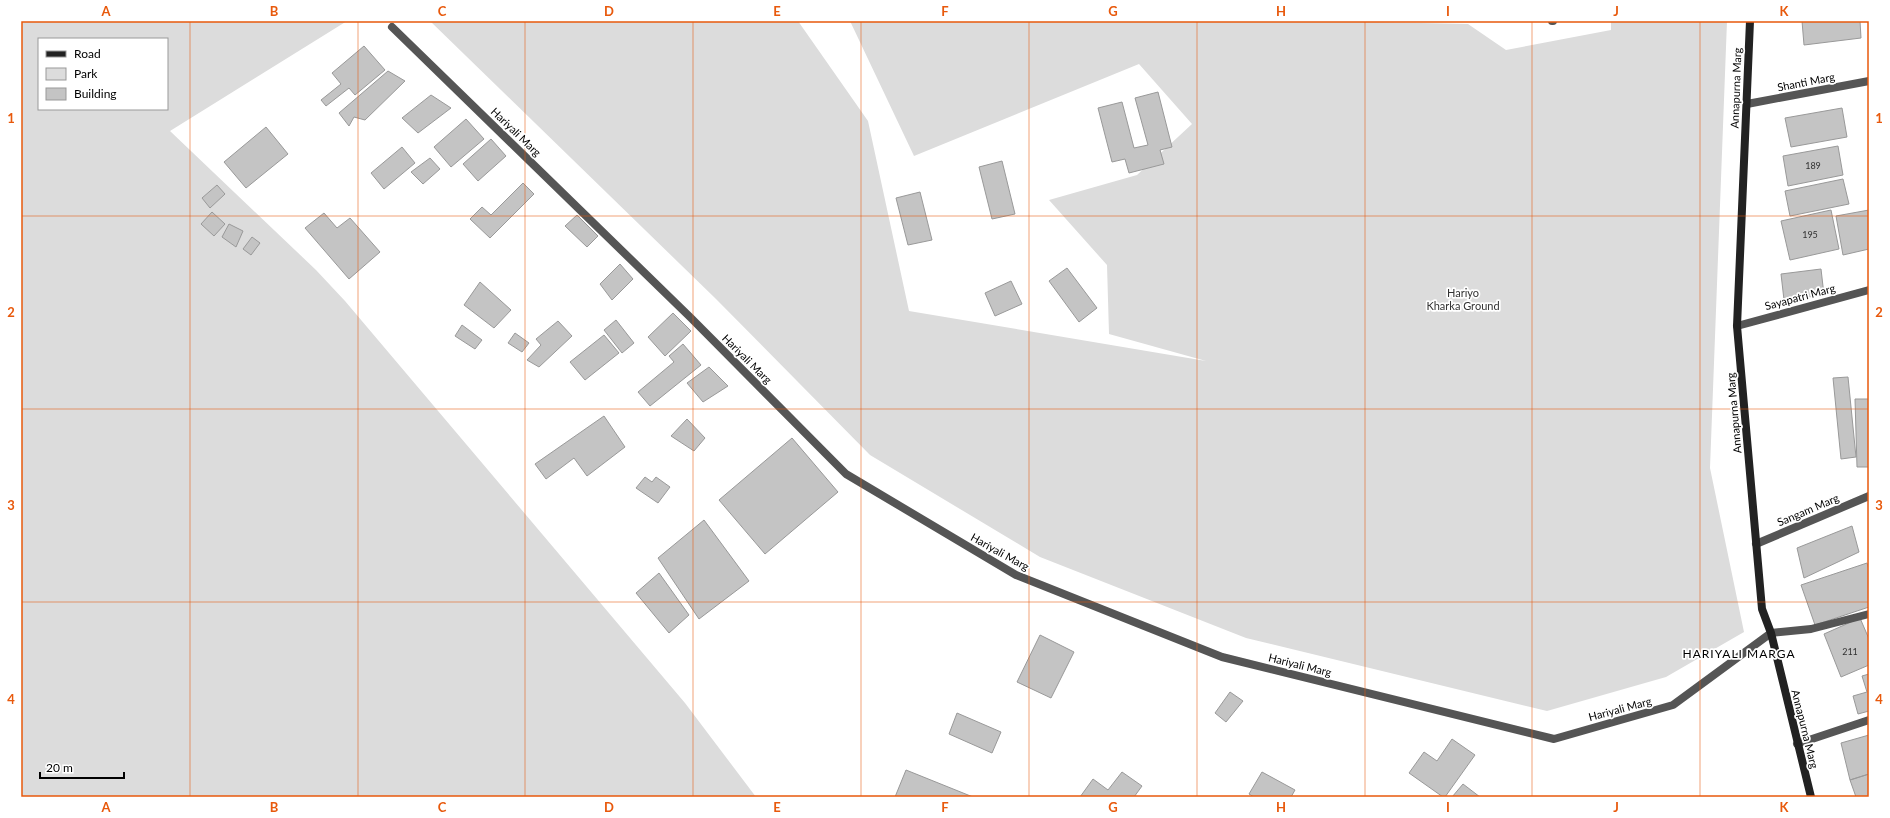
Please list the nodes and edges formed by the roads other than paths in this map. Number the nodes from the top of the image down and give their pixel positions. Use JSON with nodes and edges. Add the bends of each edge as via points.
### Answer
{"nodes":[{"id":1,"x":1750,"y":21,"type":"edge"},
{"id":2,"x":392,"y":27,"type":"dead end"},
{"id":3,"x":1869,"y":81,"type":"edge"},
{"id":4,"x":1747,"y":104,"type":"junction"},
{"id":5,"x":1869,"y":290,"type":"edge"},
{"id":6,"x":1737,"y":326,"type":"junction"},
{"id":7,"x":1869,"y":496,"type":"edge"},
{"id":8,"x":1756,"y":544,"type":"junction"},
{"id":9,"x":1869,"y":614,"type":"edge"},
{"id":10,"x":1771,"y":633,"type":"junction"},
{"id":11,"x":1869,"y":720,"type":"edge"},
{"id":12,"x":1797,"y":744,"type":"junction"},
{"id":13,"x":1811,"y":797,"type":"edge"}],
"edges":[{"from":1,"to":4,"type":"main road","name":"Annapurna Marg"},
{"from":2,"to":10,"type":"street","name":"Hariyali Marg","via":[[691,318],[846,474],[1016,576],[1222,657],[1554,738],[1673,705]]},
{"from":3,"to":4,"type":"street","name":"Shanti Marg"},
{"from":4,"to":6,"type":"main road","name":"Annapurna Marg"},
{"from":5,"to":6,"type":"street","name":"Sayapatri Marg"},
{"from":6,"to":8,"type":"main road","name":"Annapurna Marg"},
{"from":7,"to":8,"type":"street","name":"Sangam Marg"},
{"from":8,"to":10,"type":"main road","name":"Annapurna Marg","via":[[1762,609]]},
{"from":9,"to":10,"type":"street","via":[[1811,629]]},
{"from":10,"to":12,"type":"main road","name":"Annapurna Marg"},
{"from":11,"to":12,"type":"street"},
{"from":12,"to":13,"type":"main road","name":"Annapurna Marg"}]}
